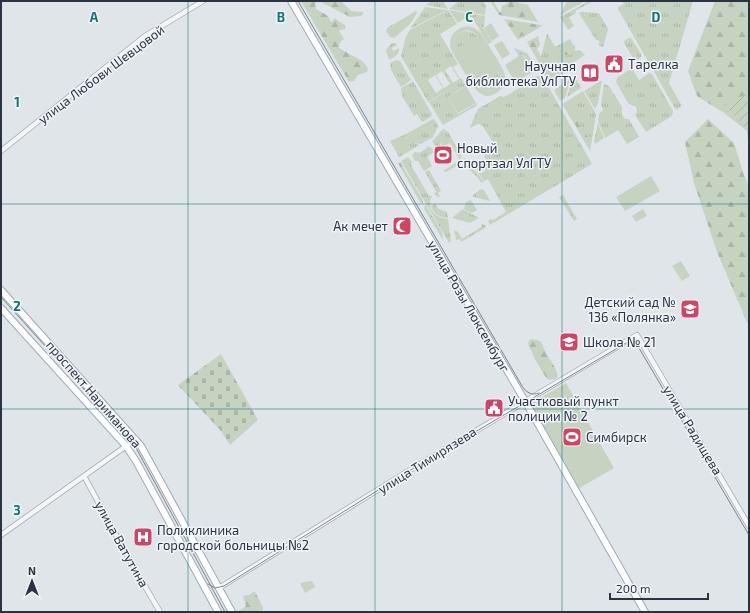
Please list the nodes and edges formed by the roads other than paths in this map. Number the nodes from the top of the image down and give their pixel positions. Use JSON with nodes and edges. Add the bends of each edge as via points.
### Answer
{"nodes":[{"id":1,"x":203,"y":1,"type":"edge"},
{"id":2,"x":291,"y":1,"type":"edge"},
{"id":3,"x":1,"y":151,"type":"edge"},
{"id":4,"x":1,"y":290,"type":"edge"},
{"id":5,"x":1,"y":308,"type":"edge"},
{"id":6,"x":637,"y":335,"type":"joint"},
{"id":7,"x":525,"y":401,"type":"junction"},
{"id":8,"x":136,"y":439,"type":"junction"},
{"id":9,"x":126,"y":446,"type":"junction"},
{"id":10,"x":84,"y":476,"type":"junction"},
{"id":11,"x":749,"y":526,"type":"edge"},
{"id":12,"x":1,"y":535,"type":"edge"},
{"id":13,"x":219,"y":588,"type":"junction"},
{"id":14,"x":160,"y":612,"type":"edge"},
{"id":15,"x":218,"y":612,"type":"edge"},
{"id":16,"x":232,"y":612,"type":"edge"},
{"id":17,"x":645,"y":612,"type":"edge"}],
"edges":[{"from":1,"to":3,"type":"street","name":"улица Любови Шевцовой","via":[[144,36]]},
{"from":2,"to":7,"type":"main road","name":"улица Розы Люксембург"},
{"from":4,"to":8,"type":"main road","name":"проспект Нариманова"},
{"from":5,"to":9,"type":"main road","name":"проспект Нариманова"},
{"from":6,"to":7,"type":"street","name":"улица Тимирязева"},
{"from":6,"to":11,"type":"street","name":"улица Радищева"},
{"from":7,"to":13,"type":"street","name":"улица Тимирязева"},
{"from":7,"to":17,"type":"main road","name":"улица Розы Люксембург"},
{"from":8,"to":9,"type":"street"},
{"from":8,"to":13,"type":"main road","name":"проспект Нариманова"},
{"from":9,"to":10,"type":"street"},
{"from":9,"to":15,"type":"main road","name":"проспект Нариманова"},
{"from":10,"to":12,"type":"street"},
{"from":10,"to":14,"type":"street","name":"улица Ватутина"},
{"from":13,"to":16,"type":"main road","name":"проспект Нариманова"}]}
